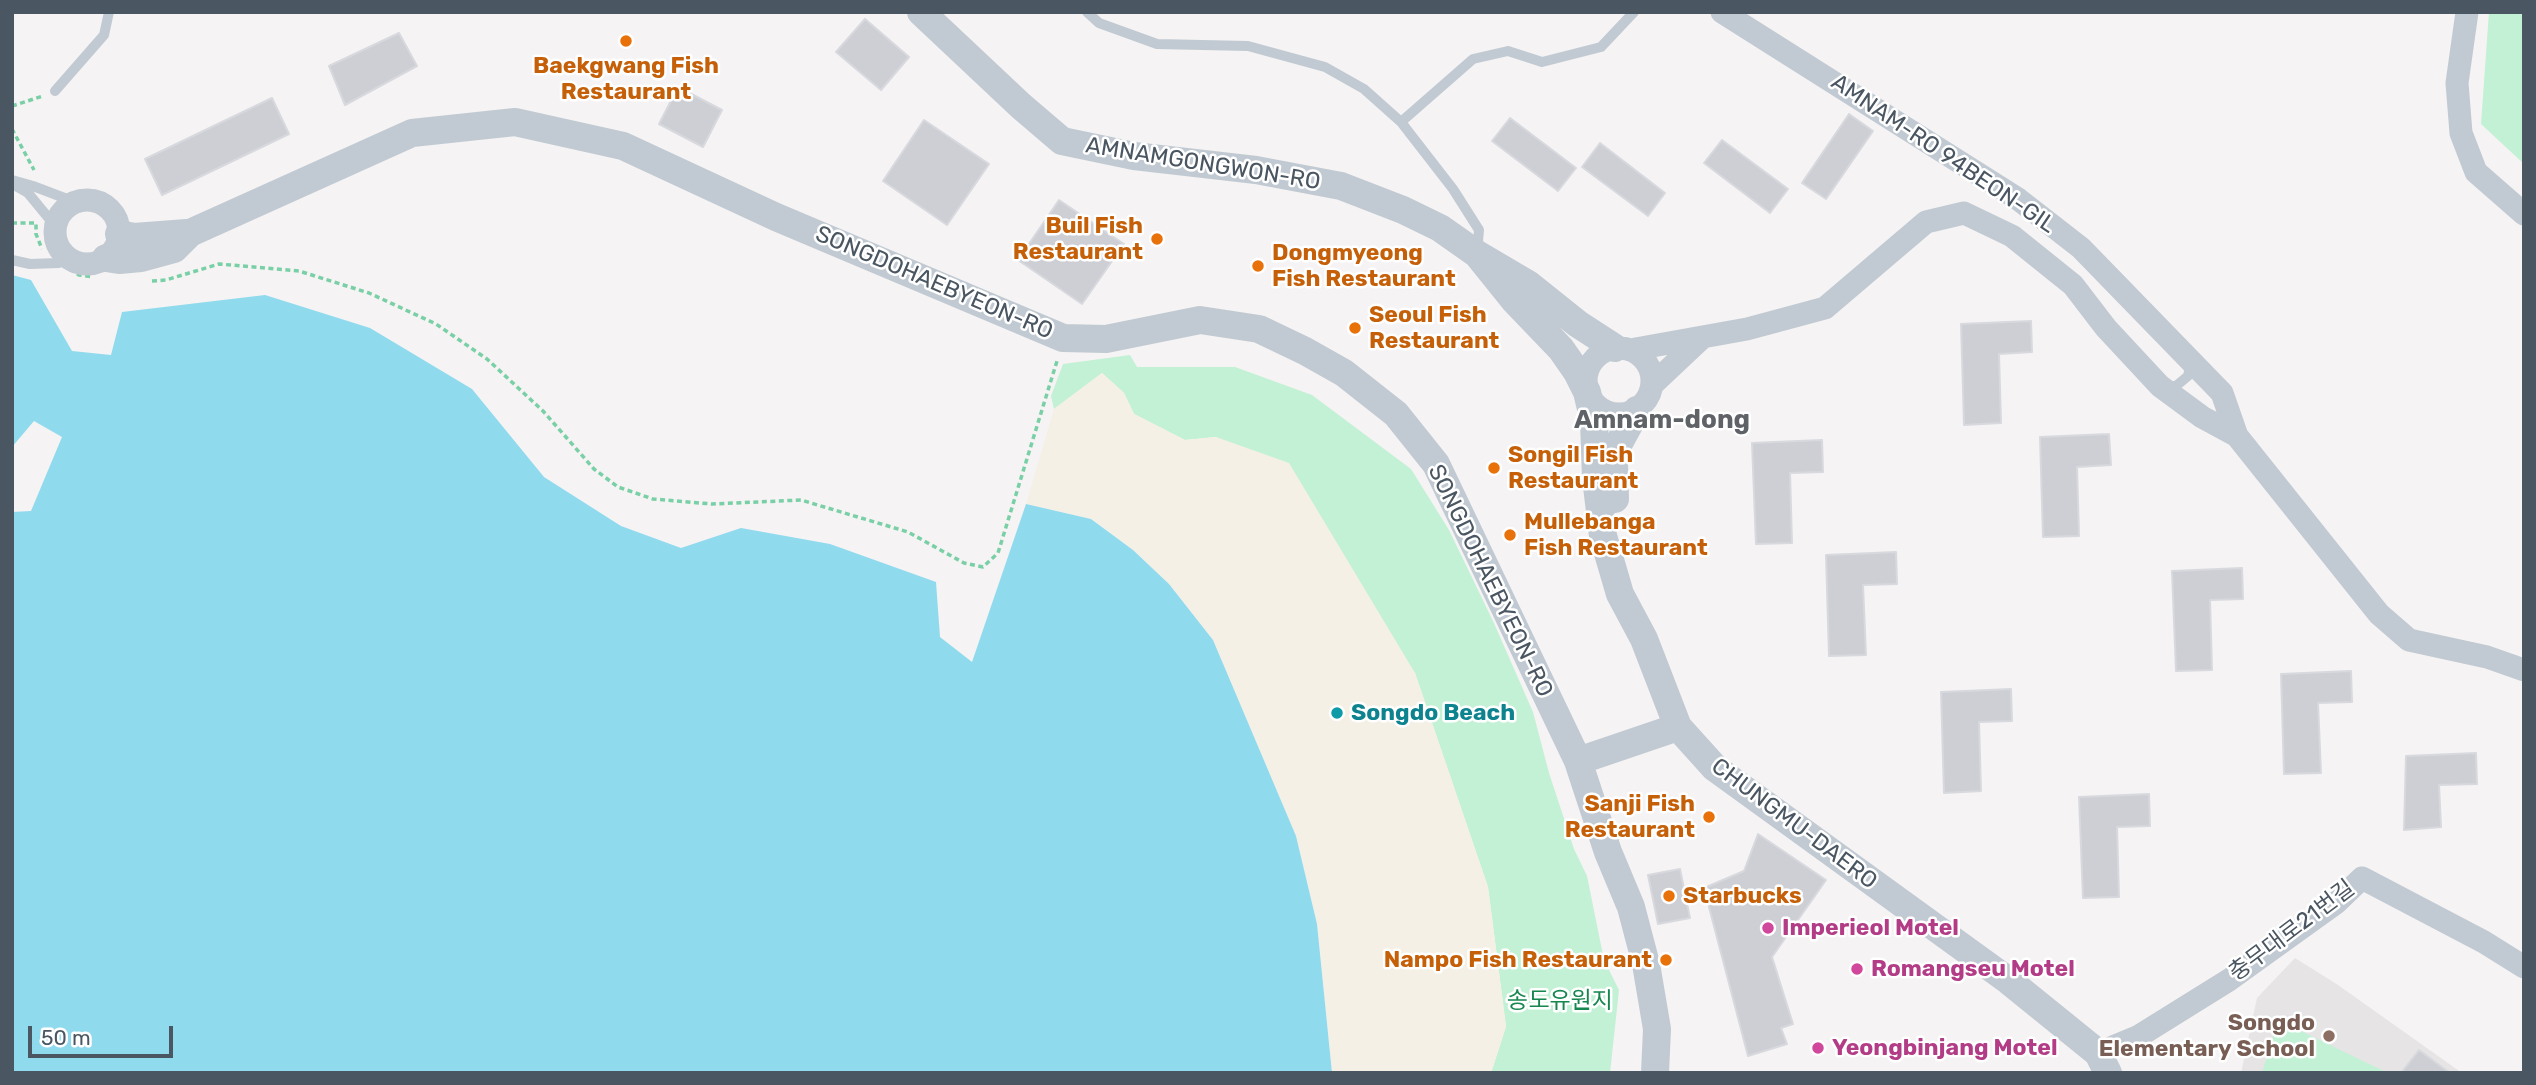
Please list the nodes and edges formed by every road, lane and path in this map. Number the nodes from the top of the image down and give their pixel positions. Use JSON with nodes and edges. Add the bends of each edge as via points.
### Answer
{"nodes":[{"id":1,"x":109,"y":12,"type":"edge"},
{"id":2,"x":921,"y":12,"type":"edge"},
{"id":3,"x":1087,"y":12,"type":"edge"},
{"id":4,"x":1634,"y":12,"type":"edge"},
{"id":5,"x":1722,"y":12,"type":"edge"},
{"id":6,"x":2467,"y":12,"type":"edge"},
{"id":7,"x":55,"y":91,"type":"joint"},
{"id":8,"x":12,"y":106,"type":"edge"},
{"id":9,"x":1401,"y":122,"type":"junction"},
{"id":10,"x":12,"y":182,"type":"edge"},
{"id":11,"x":75,"y":202,"type":"junction"},
{"id":12,"x":2524,"y":214,"type":"edge"},
{"id":13,"x":12,"y":223,"type":"edge"},
{"id":14,"x":56,"y":227,"type":"junction"},
{"id":15,"x":1477,"y":254,"type":"junction"},
{"id":16,"x":110,"y":257,"type":"junction"},
{"id":17,"x":12,"y":260,"type":"edge"},
{"id":18,"x":68,"y":265,"type":"junction"},
{"id":19,"x":141,"y":281,"type":"dead end"},
{"id":20,"x":1703,"y":337,"type":"junction"},
{"id":21,"x":1064,"y":338,"type":"junction"},
{"id":22,"x":1623,"y":349,"type":"junction"},
{"id":23,"x":2191,"y":360,"type":"junction"},
{"id":24,"x":1652,"y":385,"type":"junction"},
{"id":25,"x":2160,"y":386,"type":"junction"},
{"id":26,"x":1587,"y":392,"type":"junction"},
{"id":27,"x":1637,"y":410,"type":"junction"},
{"id":28,"x":2236,"y":436,"type":"junction"},
{"id":29,"x":1644,"y":639,"type":"junction"},
{"id":30,"x":2519,"y":664,"type":"edge"},
{"id":31,"x":1678,"y":727,"type":"junction"},
{"id":32,"x":1578,"y":761,"type":"junction"},
{"id":33,"x":2524,"y":967,"type":"edge"},
{"id":34,"x":2103,"y":1063,"type":"edge"},
{"id":35,"x":1655,"y":1073,"type":"edge"}],
"edges":[{"from":1,"to":7,"type":"lane","via":[[104,35]]},
{"from":2,"to":15,"type":"street","name":"AMNAMGONGWON-RO","via":[[1062,141],[1341,186],[1440,228]]},
{"from":3,"to":9,"type":"lane","via":[[1099,23],[1157,44],[1248,46],[1325,67],[1364,89]]},
{"from":4,"to":9,"type":"lane","via":[[1601,47],[1542,62],[1508,51],[1473,59]]},
{"from":5,"to":23,"type":"street","name":"AMNAM-RO 94BEON-GIL","via":[[2018,199],[2081,248]]},
{"from":6,"to":12,"type":"street","via":[[2457,83],[2462,133],[2476,172]]},
{"from":7,"to":8,"type":"path"},
{"from":9,"to":15,"type":"lane","via":[[1479,230]]},
{"from":10,"to":11,"type":"lane"},
{"from":10,"to":14,"type":"lane","via":[[28,193]]},
{"from":11,"to":14,"type":"street","via":[[66,208]]},
{"from":11,"to":16,"type":"street","via":[[97,201],[114,214],[118,224]]},
{"from":13,"to":18,"type":"path","via":[[36,223],[43,251]]},
{"from":14,"to":18,"type":"street"},
{"from":15,"to":22,"type":"street","name":"AMNAMGONGWON-RO","via":[[1528,284],[1578,324]]},
{"from":15,"to":26,"type":"street","name":"AMNAMGONGWON-RO","via":[[1561,349]]},
{"from":16,"to":18,"type":"path"},
{"from":16,"to":18,"type":"street"},
{"from":16,"to":21,"type":"street","name":"SONGDOHAEBYEON-RO","via":[[134,237],[190,233],[412,133],[515,122],[622,146]]},
{"from":17,"to":18,"type":"lane"},
{"from":19,"to":21,"type":"path","via":[[166,281],[219,264],[299,271],[369,293],[436,324],[487,359],[543,411],[594,469],[618,487],[653,499],[712,504],[801,500],[908,532],[964,564],[983,567],[998,553]]},
{"from":20,"to":22,"type":"street"},
{"from":20,"to":24,"type":"street"},
{"from":20,"to":25,"type":"street","via":[[1825,308],[1926,222],[1964,213],[2012,236],[2073,285]]},
{"from":21,"to":32,"type":"street","name":"SONGDOHAEBYEON-RO","via":[[1106,339],[1200,320],[1259,329],[1344,373],[1396,414],[1436,464]]},
{"from":22,"to":24,"type":"street","via":[[1643,357],[1651,370]]},
{"from":22,"to":26,"type":"street","via":[[1601,353],[1591,363]]},
{"from":23,"to":25,"type":"lane","via":[[2188,376],[2176,386]]},
{"from":23,"to":28,"type":"street","name":"AMNAM-RO 94BEON-GIL","via":[[2222,393]]},
{"from":24,"to":27,"type":"street"},
{"from":25,"to":28,"type":"street"},
{"from":26,"to":27,"type":"street","via":[[1607,413]]},
{"from":26,"to":29,"type":"street","name":"AMNAMGONGWON-RO","via":[[1594,421],[1603,536],[1620,594]]},
{"from":27,"to":29,"type":"street","name":"AMNAMGONGWON-RO","via":[[1619,443],[1613,491]]},
{"from":28,"to":30,"type":"street","name":"AMNAM-RO 94BEON-GIL","via":[[2379,614],[2409,640]]},
{"from":29,"to":31,"type":"street","name":"AMNAMGONGWON-RO"},
{"from":31,"to":32,"type":"street"},
{"from":31,"to":34,"type":"street","name":"CHUNGMU-DAERO","via":[[1715,768],[2009,981]]},
{"from":32,"to":35,"type":"street","name":"SONGDOHAEBYEON-RO","via":[[1631,906],[1646,964],[1657,1029]]},
{"from":33,"to":34,"type":"street","name":"충무대로21번길","via":[[2362,878],[2336,903],[2229,980]]}]}
